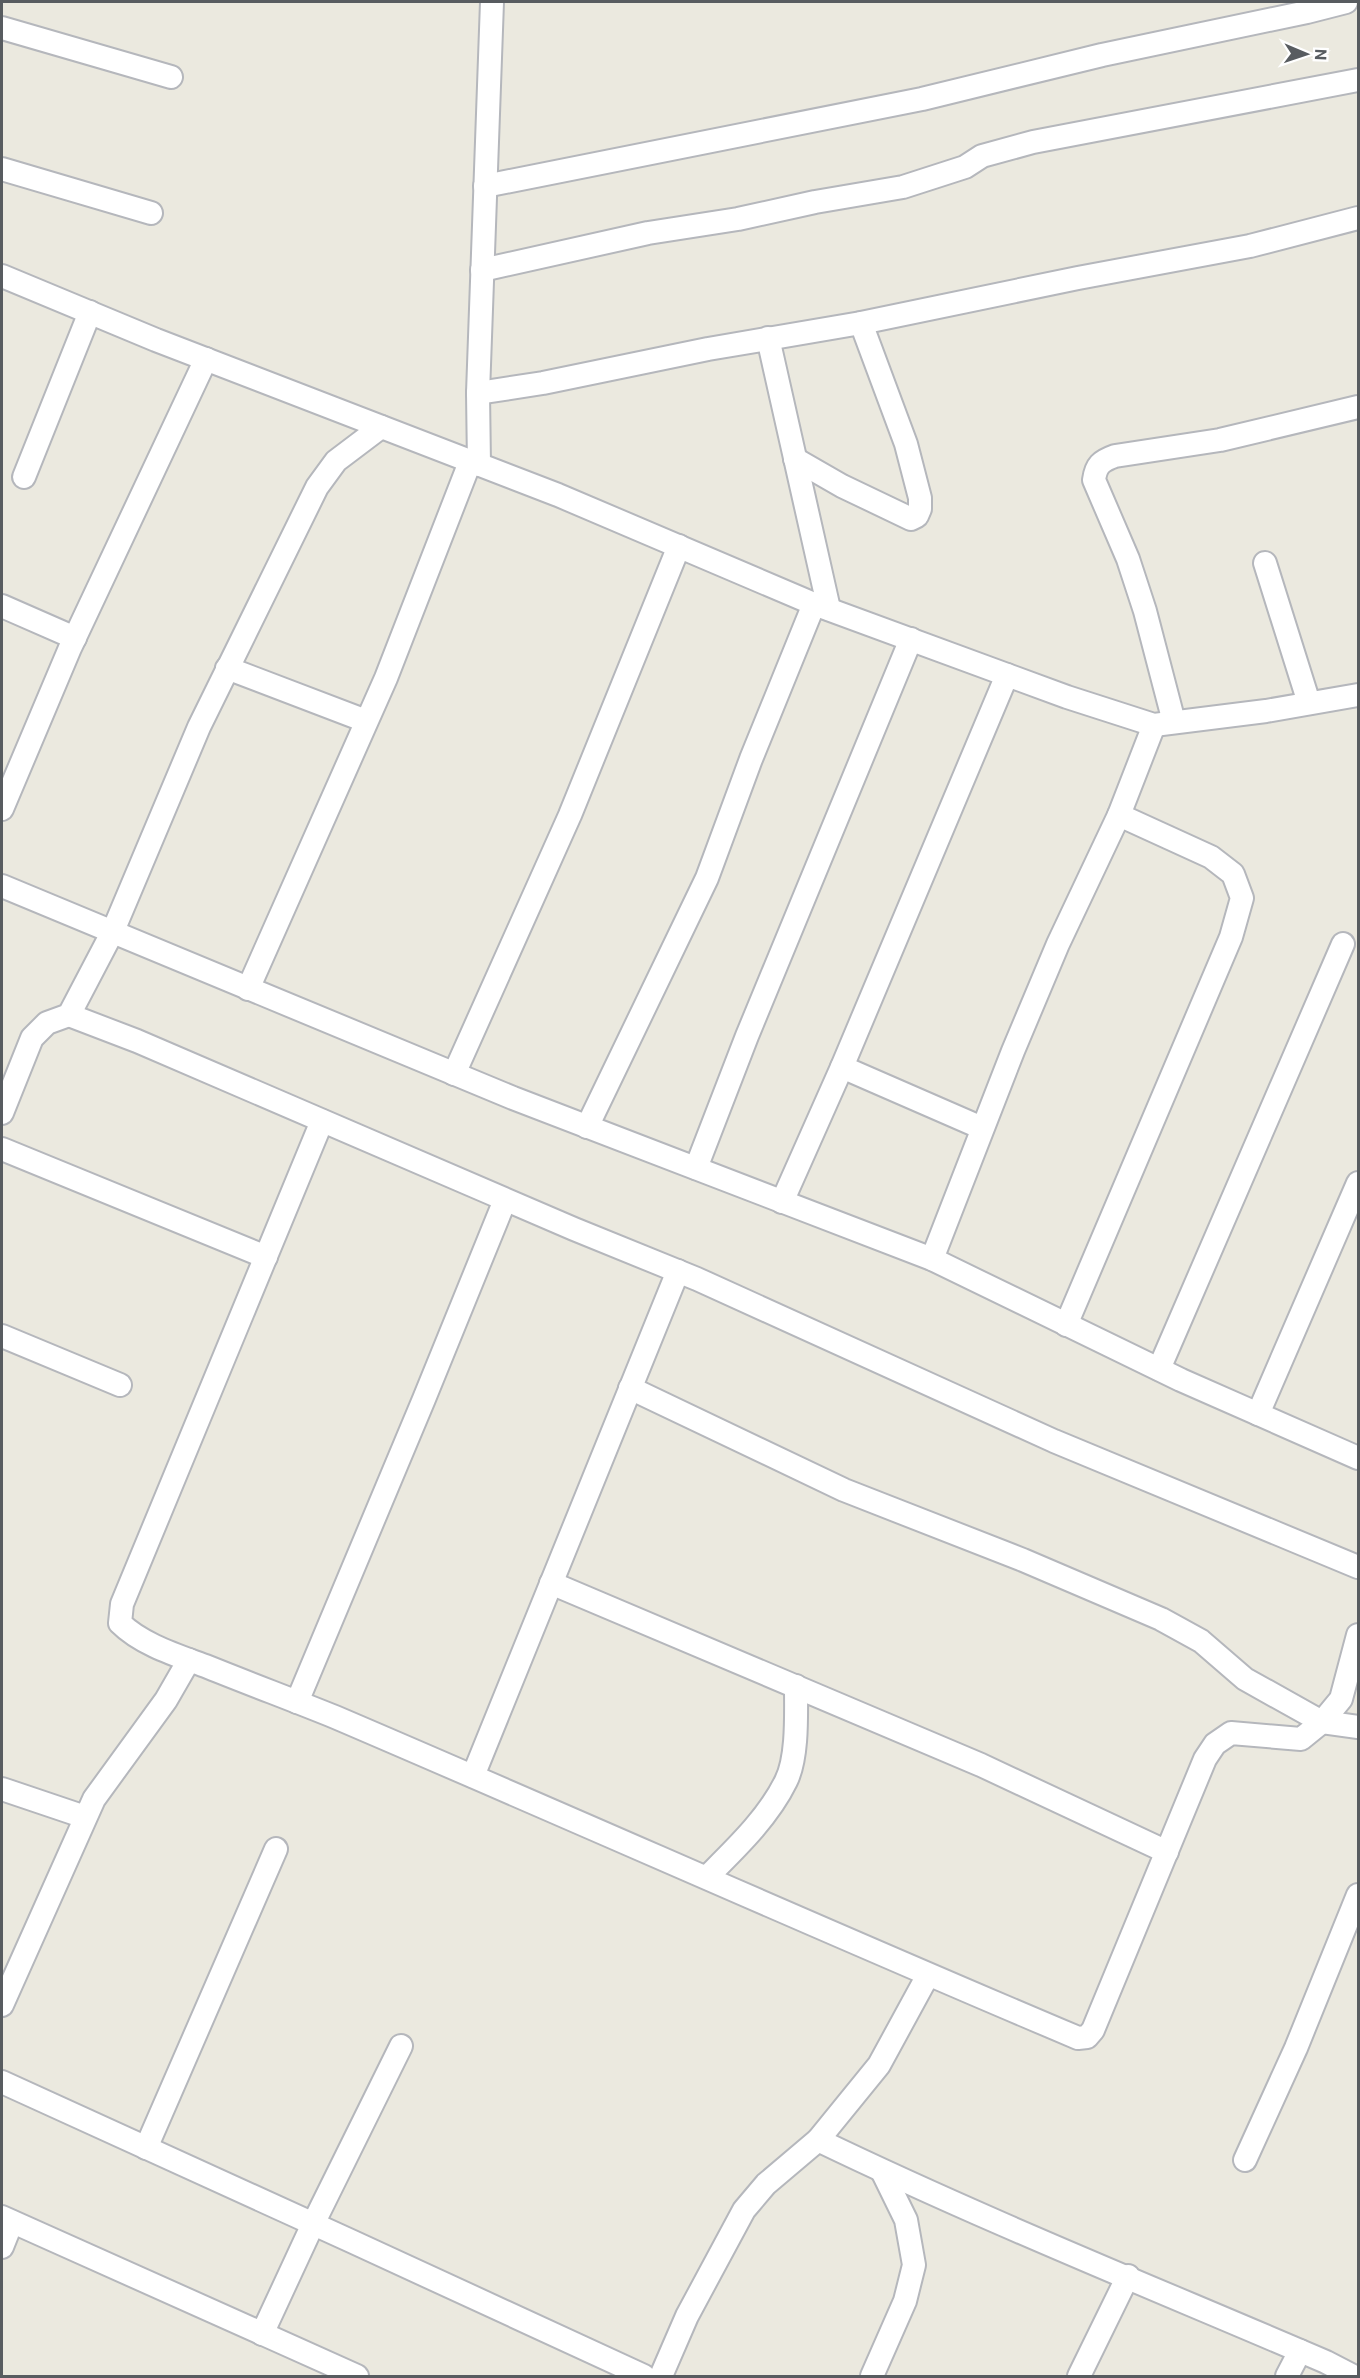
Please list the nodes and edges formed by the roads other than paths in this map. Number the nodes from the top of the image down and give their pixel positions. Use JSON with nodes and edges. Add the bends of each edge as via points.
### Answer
{"nodes":[{"id":1,"x":492,"y":2,"type":"edge"},
{"id":2,"x":1346,"y":2,"type":"edge"},
{"id":3,"x":2,"y":28,"type":"edge"},
{"id":4,"x":171,"y":77,"type":"dead end"},
{"id":5,"x":1359,"y":80,"type":"edge"},
{"id":6,"x":2,"y":169,"type":"edge"},
{"id":7,"x":485,"y":186,"type":"junction"},
{"id":8,"x":151,"y":213,"type":"dead end"},
{"id":9,"x":1359,"y":218,"type":"edge"},
{"id":10,"x":483,"y":270,"type":"junction"},
{"id":11,"x":2,"y":276,"type":"edge"},
{"id":12,"x":90,"y":312,"type":"junction"},
{"id":13,"x":861,"y":323,"type":"junction"},
{"id":14,"x":768,"y":338,"type":"junction"},
{"id":15,"x":206,"y":359,"type":"junction"},
{"id":16,"x":478,"y":393,"type":"junction"},
{"id":17,"x":1359,"y":407,"type":"edge"},
{"id":18,"x":381,"y":427,"type":"junction"},
{"id":19,"x":795,"y":459,"type":"junction"},
{"id":20,"x":474,"y":463,"type":"junction"},
{"id":21,"x":24,"y":477,"type":"dead end"},
{"id":22,"x":679,"y":546,"type":"junction"},
{"id":23,"x":1265,"y":564,"type":"dead end"},
{"id":24,"x":2,"y":606,"type":"edge"},
{"id":25,"x":822,"y":606,"type":"junction"},
{"id":26,"x":75,"y":638,"type":"junction"},
{"id":27,"x":911,"y":639,"type":"junction"},
{"id":28,"x":227,"y":668,"type":"junction"},
{"id":29,"x":1007,"y":675,"type":"junction"},
{"id":30,"x":1359,"y":695,"type":"edge"},
{"id":31,"x":1309,"y":703,"type":"junction"},
{"id":32,"x":366,"y":721,"type":"junction"},
{"id":33,"x":1164,"y":724,"type":"junction"},
{"id":34,"x":2,"y":809,"type":"edge"},
{"id":35,"x":1119,"y":815,"type":"junction"},
{"id":36,"x":2,"y":885,"type":"edge"},
{"id":37,"x":113,"y":931,"type":"junction"},
{"id":38,"x":1343,"y":944,"type":"dead end"},
{"id":39,"x":248,"y":988,"type":"junction"},
{"id":40,"x":69,"y":1015,"type":"junction"},
{"id":41,"x":842,"y":1067,"type":"junction"},
{"id":42,"x":454,"y":1074,"type":"junction"},
{"id":43,"x":2,"y":1113,"type":"edge"},
{"id":44,"x":322,"y":1121,"type":"junction"},
{"id":45,"x":587,"y":1127,"type":"junction"},
{"id":46,"x":982,"y":1128,"type":"junction"},
{"id":47,"x":2,"y":1149,"type":"edge"},
{"id":48,"x":696,"y":1168,"type":"junction"},
{"id":49,"x":1359,"y":1183,"type":"edge"},
{"id":50,"x":505,"y":1200,"type":"junction"},
{"id":51,"x":782,"y":1202,"type":"junction"},
{"id":52,"x":266,"y":1257,"type":"junction"},
{"id":53,"x":932,"y":1259,"type":"junction"},
{"id":54,"x":678,"y":1271,"type":"junction"},
{"id":55,"x":1066,"y":1325,"type":"junction"},
{"id":56,"x":2,"y":1336,"type":"edge"},
{"id":57,"x":1159,"y":1369,"type":"junction"},
{"id":58,"x":120,"y":1385,"type":"dead end"},
{"id":59,"x":630,"y":1388,"type":"junction"},
{"id":60,"x":1258,"y":1414,"type":"junction"},
{"id":61,"x":1359,"y":1458,"type":"edge"},
{"id":62,"x":1359,"y":1567,"type":"edge"},
{"id":63,"x":551,"y":1583,"type":"junction"},
{"id":64,"x":1359,"y":1635,"type":"edge"},
{"id":65,"x":189,"y":1660,"type":"junction"},
{"id":66,"x":796,"y":1686,"type":"junction"},
{"id":67,"x":297,"y":1702,"type":"junction"},
{"id":68,"x":1322,"y":1722,"type":"junction"},
{"id":69,"x":1359,"y":1727,"type":"edge"},
{"id":70,"x":473,"y":1776,"type":"junction"},
{"id":71,"x":2,"y":1789,"type":"edge"},
{"id":72,"x":86,"y":1817,"type":"junction"},
{"id":73,"x":276,"y":1849,"type":"dead end"},
{"id":74,"x":1167,"y":1852,"type":"junction"},
{"id":75,"x":707,"y":1877,"type":"junction"},
{"id":76,"x":1359,"y":1895,"type":"edge"},
{"id":77,"x":928,"y":1975,"type":"junction"},
{"id":78,"x":2,"y":2005,"type":"edge"},
{"id":79,"x":400,"y":2046,"type":"dead end"},
{"id":80,"x":2,"y":2082,"type":"edge"},
{"id":81,"x":818,"y":2140,"type":"junction"},
{"id":82,"x":146,"y":2148,"type":"junction"},
{"id":83,"x":1245,"y":2160,"type":"dead end"},
{"id":84,"x":882,"y":2171,"type":"junction"},
{"id":85,"x":7,"y":2220,"type":"edge"},
{"id":86,"x":313,"y":2223,"type":"junction"},
{"id":87,"x":2,"y":2247,"type":"edge"},
{"id":88,"x":1128,"y":2276,"type":"junction"},
{"id":89,"x":262,"y":2334,"type":"junction"},
{"id":90,"x":1300,"y":2351,"type":"junction"},
{"id":91,"x":352,"y":2376,"type":"edge"},
{"id":92,"x":644,"y":2376,"type":"edge"},
{"id":93,"x":661,"y":2376,"type":"edge"},
{"id":94,"x":872,"y":2376,"type":"edge"},
{"id":95,"x":1079,"y":2376,"type":"edge"},
{"id":96,"x":1287,"y":2376,"type":"edge"},
{"id":97,"x":1353,"y":2376,"type":"edge"}],
"edges":[{"from":1,"to":7,"type":"street"},
{"from":2,"to":7,"type":"street","via":[[922,99]]},
{"from":3,"to":4,"type":"street"},
{"from":5,"to":10,"type":"street","via":[[1033,142],[982,156],[965,167],[903,187],[648,233]]},
{"from":6,"to":8,"type":"street"},
{"from":7,"to":10,"type":"street"},
{"from":9,"to":13,"type":"street","via":[[1250,246]]},
{"from":10,"to":16,"type":"street"},
{"from":11,"to":12,"type":"street"},
{"from":12,"to":15,"type":"street"},
{"from":12,"to":21,"type":"street"},
{"from":13,"to":14,"type":"street"},
{"from":13,"to":19,"type":"street","via":[[906,444],[921,509],[911,519]]},
{"from":14,"to":16,"type":"street"},
{"from":14,"to":19,"type":"street"},
{"from":15,"to":18,"type":"street"},
{"from":15,"to":26,"type":"street"},
{"from":16,"to":20,"type":"street"},
{"from":17,"to":33,"type":"street","via":[[1220,440],[1115,456],[1102,460],[1095,468],[1094,480],[1128,559],[1145,611]]},
{"from":18,"to":20,"type":"street"},
{"from":18,"to":28,"type":"street","via":[[336,461],[317,487]]},
{"from":19,"to":25,"type":"street"},
{"from":20,"to":22,"type":"street"},
{"from":20,"to":32,"type":"street"},
{"from":22,"to":25,"type":"street"},
{"from":22,"to":42,"type":"street","via":[[570,815]]},
{"from":23,"to":31,"type":"street"},
{"from":24,"to":26,"type":"street"},
{"from":25,"to":27,"type":"street"},
{"from":25,"to":45,"type":"street","via":[[751,759],[707,878]]},
{"from":26,"to":34,"type":"street"},
{"from":27,"to":29,"type":"street"},
{"from":27,"to":48,"type":"street"},
{"from":28,"to":32,"type":"street"},
{"from":28,"to":37,"type":"street"},
{"from":29,"to":33,"type":"street","via":[[1067,697]]},
{"from":29,"to":41,"type":"street"},
{"from":30,"to":31,"type":"street"},
{"from":31,"to":33,"type":"street"},
{"from":32,"to":39,"type":"street"},
{"from":33,"to":35,"type":"street"},
{"from":35,"to":46,"type":"street","via":[[1058,944]]},
{"from":35,"to":55,"type":"street","via":[[1211,857],[1233,874],[1242,898],[1231,937]]},
{"from":36,"to":37,"type":"street"},
{"from":37,"to":39,"type":"street"},
{"from":37,"to":40,"type":"street"},
{"from":38,"to":57,"type":"street"},
{"from":39,"to":42,"type":"street"},
{"from":40,"to":43,"type":"street","via":[[47,1023],[32,1038]]},
{"from":40,"to":44,"type":"street"},
{"from":41,"to":46,"type":"street"},
{"from":41,"to":51,"type":"street"},
{"from":42,"to":45,"type":"street"},
{"from":44,"to":50,"type":"street"},
{"from":44,"to":52,"type":"street"},
{"from":45,"to":48,"type":"street"},
{"from":46,"to":53,"type":"street"},
{"from":47,"to":52,"type":"street"},
{"from":48,"to":51,"type":"street"},
{"from":49,"to":60,"type":"street"},
{"from":50,"to":54,"type":"street"},
{"from":50,"to":67,"type":"street"},
{"from":51,"to":53,"type":"street"},
{"from":52,"to":65,"type":"street","via":[[122,1604],[120,1623],[131,1634]]},
{"from":53,"to":55,"type":"street"},
{"from":54,"to":59,"type":"street"},
{"from":54,"to":62,"type":"street","via":[[1054,1441]]},
{"from":55,"to":57,"type":"street"},
{"from":56,"to":58,"type":"street"},
{"from":57,"to":60,"type":"street"},
{"from":59,"to":63,"type":"street"},
{"from":59,"to":68,"type":"street","via":[[844,1490],[1161,1619],[1201,1641],[1245,1679]]},
{"from":60,"to":61,"type":"street"},
{"from":63,"to":66,"type":"street"},
{"from":63,"to":70,"type":"street"},
{"from":64,"to":68,"type":"street","via":[[1341,1698]]},
{"from":65,"to":67,"type":"street"},
{"from":65,"to":72,"type":"street"},
{"from":66,"to":74,"type":"street","via":[[981,1765]]},
{"from":66,"to":75,"type":"street","via":[[795,1741],[787,1780],[737,1847]]},
{"from":67,"to":70,"type":"street"},
{"from":68,"to":69,"type":"street"},
{"from":68,"to":74,"type":"street","via":[[1301,1739],[1231,1733],[1215,1744],[1205,1759]]},
{"from":70,"to":75,"type":"street"},
{"from":71,"to":72,"type":"street"},
{"from":72,"to":78,"type":"street"},
{"from":73,"to":82,"type":"street"},
{"from":74,"to":77,"type":"street","via":[[1087,2037],[1078,2038]]},
{"from":75,"to":77,"type":"street"},
{"from":76,"to":83,"type":"street"},
{"from":77,"to":81,"type":"street","via":[[879,2065]]},
{"from":79,"to":86,"type":"street"},
{"from":80,"to":82,"type":"street"},
{"from":81,"to":84,"type":"street"},
{"from":81,"to":93,"type":"street","via":[[766,2184],[744,2210],[687,2316]]},
{"from":82,"to":86,"type":"street"},
{"from":84,"to":88,"type":"street"},
{"from":84,"to":94,"type":"street","via":[[906,2220],[914,2265],[905,2301]]},
{"from":85,"to":87,"type":"street"},
{"from":85,"to":89,"type":"street"},
{"from":86,"to":89,"type":"street"},
{"from":86,"to":92,"type":"street"},
{"from":88,"to":90,"type":"street"},
{"from":88,"to":95,"type":"street"},
{"from":89,"to":91,"type":"street"},
{"from":90,"to":96,"type":"street"},
{"from":90,"to":97,"type":"street"}]}
